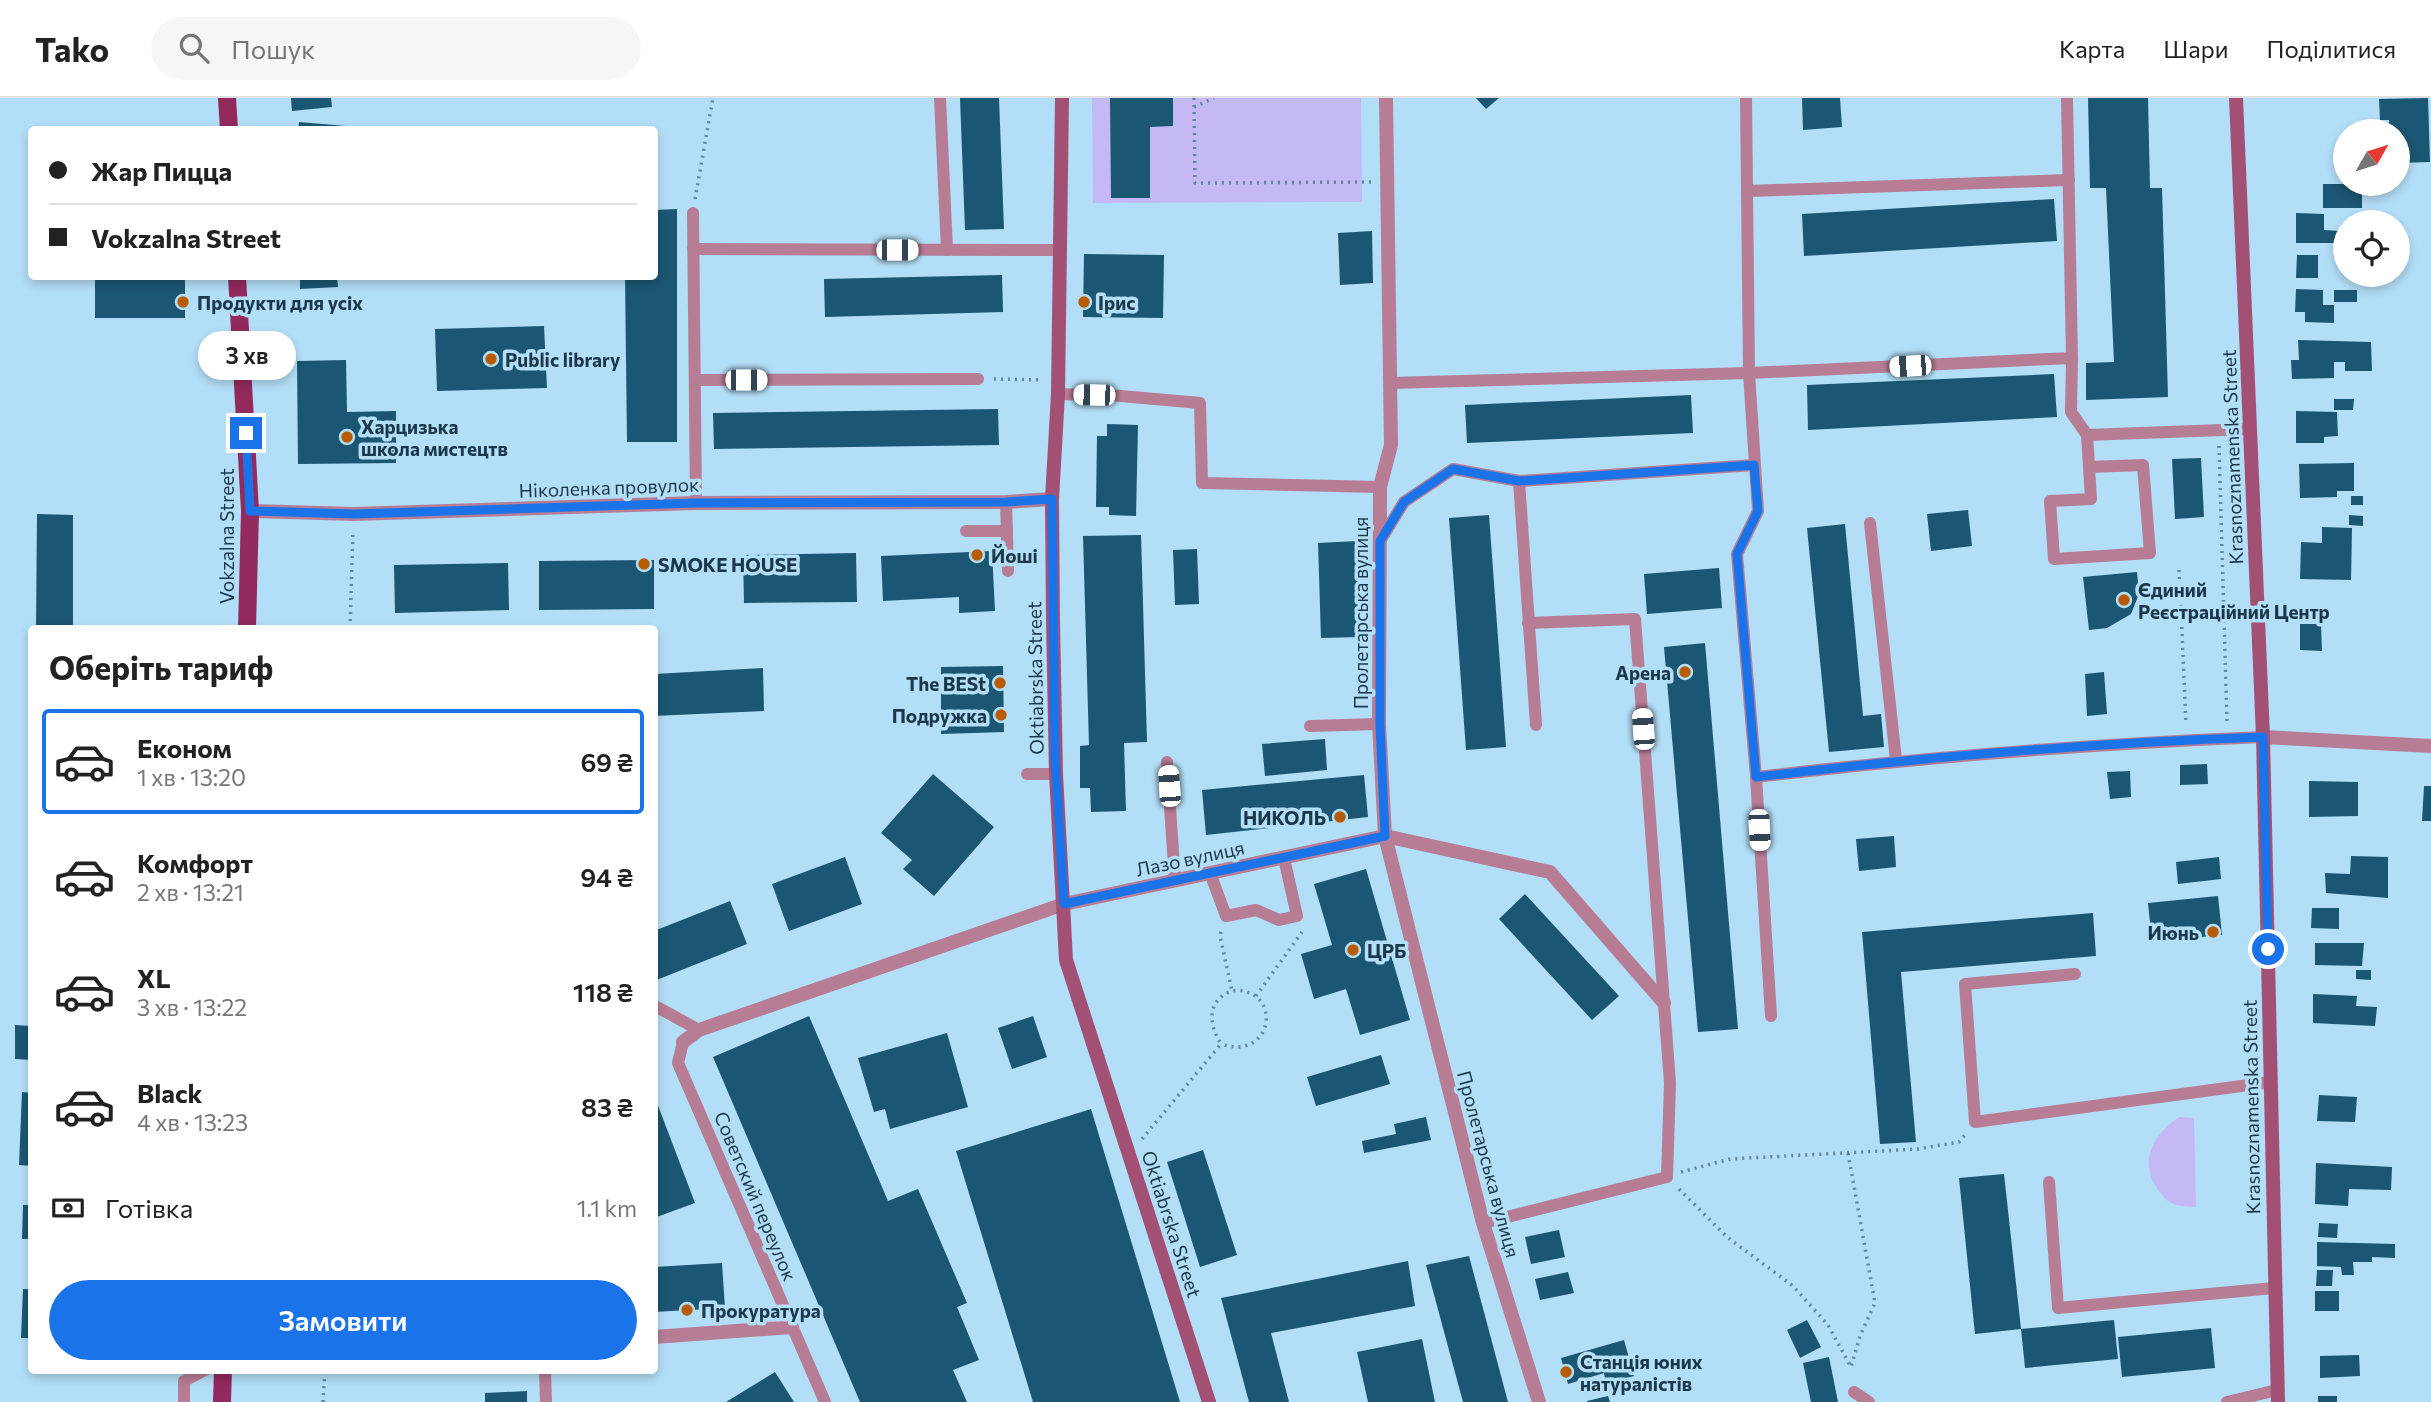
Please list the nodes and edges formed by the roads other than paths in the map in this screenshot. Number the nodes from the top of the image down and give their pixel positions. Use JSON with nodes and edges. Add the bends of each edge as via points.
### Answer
{"nodes":[{"id":1,"x":227,"y":98,"type":"edge"},
{"id":2,"x":940,"y":98,"type":"edge"},
{"id":3,"x":1062,"y":98,"type":"edge"},
{"id":4,"x":1386,"y":98,"type":"edge"},
{"id":5,"x":1746,"y":98,"type":"edge"},
{"id":6,"x":2067,"y":98,"type":"edge"},
{"id":7,"x":2236,"y":98,"type":"edge"},
{"id":8,"x":229,"y":126,"type":"edge"},
{"id":9,"x":2068,"y":180,"type":"junction"},
{"id":10,"x":1747,"y":191,"type":"junction"},
{"id":11,"x":693,"y":212,"type":"road end"},
{"id":12,"x":693,"y":249,"type":"junction"},
{"id":13,"x":947,"y":250,"type":"junction"},
{"id":14,"x":1060,"y":250,"type":"junction"},
{"id":15,"x":237,"y":280,"type":"edge"},
{"id":16,"x":2071,"y":358,"type":"junction"},
{"id":17,"x":1749,"y":373,"type":"junction"},
{"id":18,"x":978,"y":379,"type":"road end"},
{"id":19,"x":695,"y":380,"type":"junction"},
{"id":20,"x":1390,"y":383,"type":"junction"},
{"id":21,"x":1058,"y":387,"type":"junction"},
{"id":22,"x":1094,"y":395,"type":"dead end"},
{"id":23,"x":1109,"y":396,"type":"dead end"},
{"id":24,"x":2249,"y":429,"type":"junction"},
{"id":25,"x":2087,"y":435,"type":"junction"},
{"id":26,"x":1754,"y":465,"type":"junction"},
{"id":27,"x":2089,"y":467,"type":"junction"},
{"id":28,"x":1519,"y":481,"type":"junction"},
{"id":29,"x":1380,"y":487,"type":"junction"},
{"id":30,"x":1052,"y":499,"type":"junction"},
{"id":31,"x":1006,"y":502,"type":"junction"},
{"id":32,"x":696,"y":503,"type":"junction"},
{"id":33,"x":250,"y":511,"type":"junction"},
{"id":34,"x":1870,"y":523,"type":"dead end"},
{"id":35,"x":966,"y":531,"type":"dead end"},
{"id":36,"x":1007,"y":531,"type":"junction"},
{"id":37,"x":1380,"y":541,"type":"junction"},
{"id":38,"x":1008,"y":571,"type":"dead end"},
{"id":39,"x":1528,"y":623,"type":"junction"},
{"id":40,"x":247,"y":625,"type":"edge"},
{"id":41,"x":1380,"y":724,"type":"junction"},
{"id":42,"x":1536,"y":725,"type":"dead end"},
{"id":43,"x":1310,"y":726,"type":"dead end"},
{"id":44,"x":2263,"y":737,"type":"junction"},
{"id":45,"x":2431,"y":746,"type":"edge"},
{"id":46,"x":1896,"y":760,"type":"junction"},
{"id":47,"x":1167,"y":762,"type":"dead end"},
{"id":48,"x":1027,"y":774,"type":"dead end"},
{"id":49,"x":1056,"y":774,"type":"junction"},
{"id":50,"x":1756,"y":777,"type":"junction"},
{"id":51,"x":1385,"y":836,"type":"junction"},
{"id":52,"x":1284,"y":858,"type":"junction"},
{"id":53,"x":1210,"y":873,"type":"junction"},
{"id":54,"x":1175,"y":881,"type":"junction"},
{"id":55,"x":1064,"y":904,"type":"junction"},
{"id":56,"x":2076,"y":974,"type":"dead end"},
{"id":57,"x":1664,"y":1003,"type":"junction"},
{"id":58,"x":658,"y":1008,"type":"edge"},
{"id":59,"x":1771,"y":1016,"type":"dead end"},
{"id":60,"x":699,"y":1030,"type":"junction"},
{"id":61,"x":683,"y":1042,"type":"joint"},
{"id":62,"x":2271,"y":1082,"type":"junction"},
{"id":63,"x":2049,"y":1182,"type":"dead end"},
{"id":64,"x":1483,"y":1223,"type":"junction"},
{"id":65,"x":2274,"y":1288,"type":"junction"},
{"id":66,"x":792,"y":1327,"type":"junction"},
{"id":67,"x":658,"y":1337,"type":"edge"},
{"id":68,"x":197,"y":1374,"type":"edge"},
{"id":69,"x":223,"y":1374,"type":"edge"},
{"id":70,"x":545,"y":1374,"type":"edge"},
{"id":71,"x":1854,"y":1392,"type":"dead end"},
{"id":72,"x":2277,"y":1396,"type":"edge"},
{"id":73,"x":184,"y":1402,"type":"edge"},
{"id":74,"x":222,"y":1402,"type":"edge"},
{"id":75,"x":546,"y":1402,"type":"edge"},
{"id":76,"x":825,"y":1402,"type":"edge"},
{"id":77,"x":1209,"y":1402,"type":"edge"},
{"id":78,"x":1539,"y":1402,"type":"edge"},
{"id":79,"x":1869,"y":1402,"type":"edge"},
{"id":80,"x":2227,"y":1402,"type":"edge"}],
"edges":[{"from":1,"to":8,"type":"main road"},
{"from":2,"to":13,"type":"lane"},
{"from":3,"to":14,"type":"main road","name":"Oktiabrska Street"},
{"from":4,"to":20,"type":"street","name":"Пролетарська вулиця"},
{"from":5,"to":10,"type":"lane"},
{"from":6,"to":9,"type":"lane"},
{"from":7,"to":24,"type":"main road","name":"Krasnoznamenska Street"},
{"from":9,"to":10,"type":"lane"},
{"from":9,"to":16,"type":"lane"},
{"from":10,"to":17,"type":"lane"},
{"from":11,"to":12,"type":"lane"},
{"from":12,"to":13,"type":"lane"},
{"from":12,"to":19,"type":"lane"},
{"from":13,"to":14,"type":"lane"},
{"from":14,"to":21,"type":"main road","name":"Oktiabrska Street"},
{"from":15,"to":33,"type":"main road","name":"Vokzalna Street"},
{"from":16,"to":17,"type":"lane"},
{"from":16,"to":25,"type":"lane","via":[[2071,412]]},
{"from":17,"to":20,"type":"lane"},
{"from":17,"to":26,"type":"lane"},
{"from":18,"to":19,"type":"lane"},
{"from":19,"to":32,"type":"lane"},
{"from":20,"to":29,"type":"street","name":"Пролетарська вулиця","via":[[1391,445]]},
{"from":21,"to":22,"type":"lane"},
{"from":21,"to":30,"type":"main road","name":"Oktiabrska Street"},
{"from":23,"to":29,"type":"lane","via":[[1200,403],[1202,483]]},
{"from":24,"to":25,"type":"lane"},
{"from":24,"to":44,"type":"main road","name":"Krasnoznamenska Street"},
{"from":25,"to":27,"type":"lane"},
{"from":26,"to":28,"type":"lane"},
{"from":26,"to":50,"type":"lane","via":[[1758,511],[1737,554]]},
{"from":27,"to":27,"type":"lane","via":[[2091,499],[2050,501],[2054,559],[2150,553],[2143,465]]},
{"from":28,"to":37,"type":"lane","via":[[1453,469],[1404,502]]},
{"from":28,"to":39,"type":"lane"},
{"from":29,"to":37,"type":"street","name":"Пролетарська вулиця"},
{"from":30,"to":31,"type":"street","name":"Ніколенка провулок"},
{"from":30,"to":49,"type":"main road","name":"Oktiabrska Street"},
{"from":31,"to":32,"type":"street","name":"Ніколенка провулок"},
{"from":31,"to":36,"type":"lane"},
{"from":32,"to":33,"type":"street","name":"Ніколенка провулок","via":[[354,514]]},
{"from":33,"to":40,"type":"main road","name":"Vokzalna Street"},
{"from":34,"to":46,"type":"lane"},
{"from":35,"to":36,"type":"lane"},
{"from":36,"to":38,"type":"lane"},
{"from":37,"to":41,"type":"street","name":"Пролетарська вулиця"},
{"from":39,"to":42,"type":"lane"},
{"from":39,"to":57,"type":"lane","via":[[1634,619]]},
{"from":41,"to":43,"type":"lane"},
{"from":41,"to":51,"type":"street","name":"Пролетарська вулиця"},
{"from":44,"to":45,"type":"street"},
{"from":44,"to":46,"type":"lane"},
{"from":44,"to":62,"type":"main road","name":"Krasnoznamenska Street"},
{"from":46,"to":50,"type":"lane"},
{"from":47,"to":54,"type":"lane"},
{"from":48,"to":49,"type":"lane"},
{"from":49,"to":55,"type":"main road","name":"Oktiabrska Street"},
{"from":50,"to":59,"type":"lane"},
{"from":51,"to":52,"type":"street","name":"Лазо вулиця"},
{"from":51,"to":57,"type":"street","name":"Лазо вулиця","via":[[1550,872]]},
{"from":51,"to":64,"type":"street","name":"Пролетарська вулиця"},
{"from":52,"to":53,"type":"street","name":"Лазо вулиця"},
{"from":52,"to":53,"type":"lane","via":[[1297,916],[1279,920],[1256,910],[1226,916]]},
{"from":53,"to":54,"type":"street","name":"Лазо вулиця"},
{"from":54,"to":55,"type":"street","name":"Лазо вулиця"},
{"from":55,"to":60,"type":"street","name":"Лазо вулиця"},
{"from":55,"to":77,"type":"main road","name":"Oktiabrska Street","via":[[1066,960]]},
{"from":56,"to":62,"type":"lane","via":[[1965,984],[1975,1122]]},
{"from":57,"to":64,"type":"lane","via":[[1670,1083],[1667,1177]]},
{"from":58,"to":60,"type":"lane"},
{"from":60,"to":61,"type":"street","name":"Лазо вулиця"},
{"from":61,"to":66,"type":"lane","name":"Советский переулок","via":[[678,1063]]},
{"from":62,"to":65,"type":"main road","name":"Krasnoznamenska Street"},
{"from":63,"to":65,"type":"lane","via":[[2058,1308]]},
{"from":64,"to":78,"type":"street","name":"Пролетарська вулиця"},
{"from":65,"to":72,"type":"main road","name":"Krasnoznamenska Street"},
{"from":66,"to":67,"type":"street"},
{"from":66,"to":76,"type":"lane","name":"Советский переулок"},
{"from":68,"to":73,"type":"lane","via":[[184,1381]]},
{"from":69,"to":74,"type":"main road"},
{"from":70,"to":75,"type":"lane"},
{"from":71,"to":79,"type":"lane"},
{"from":72,"to":80,"type":"lane"}]}
